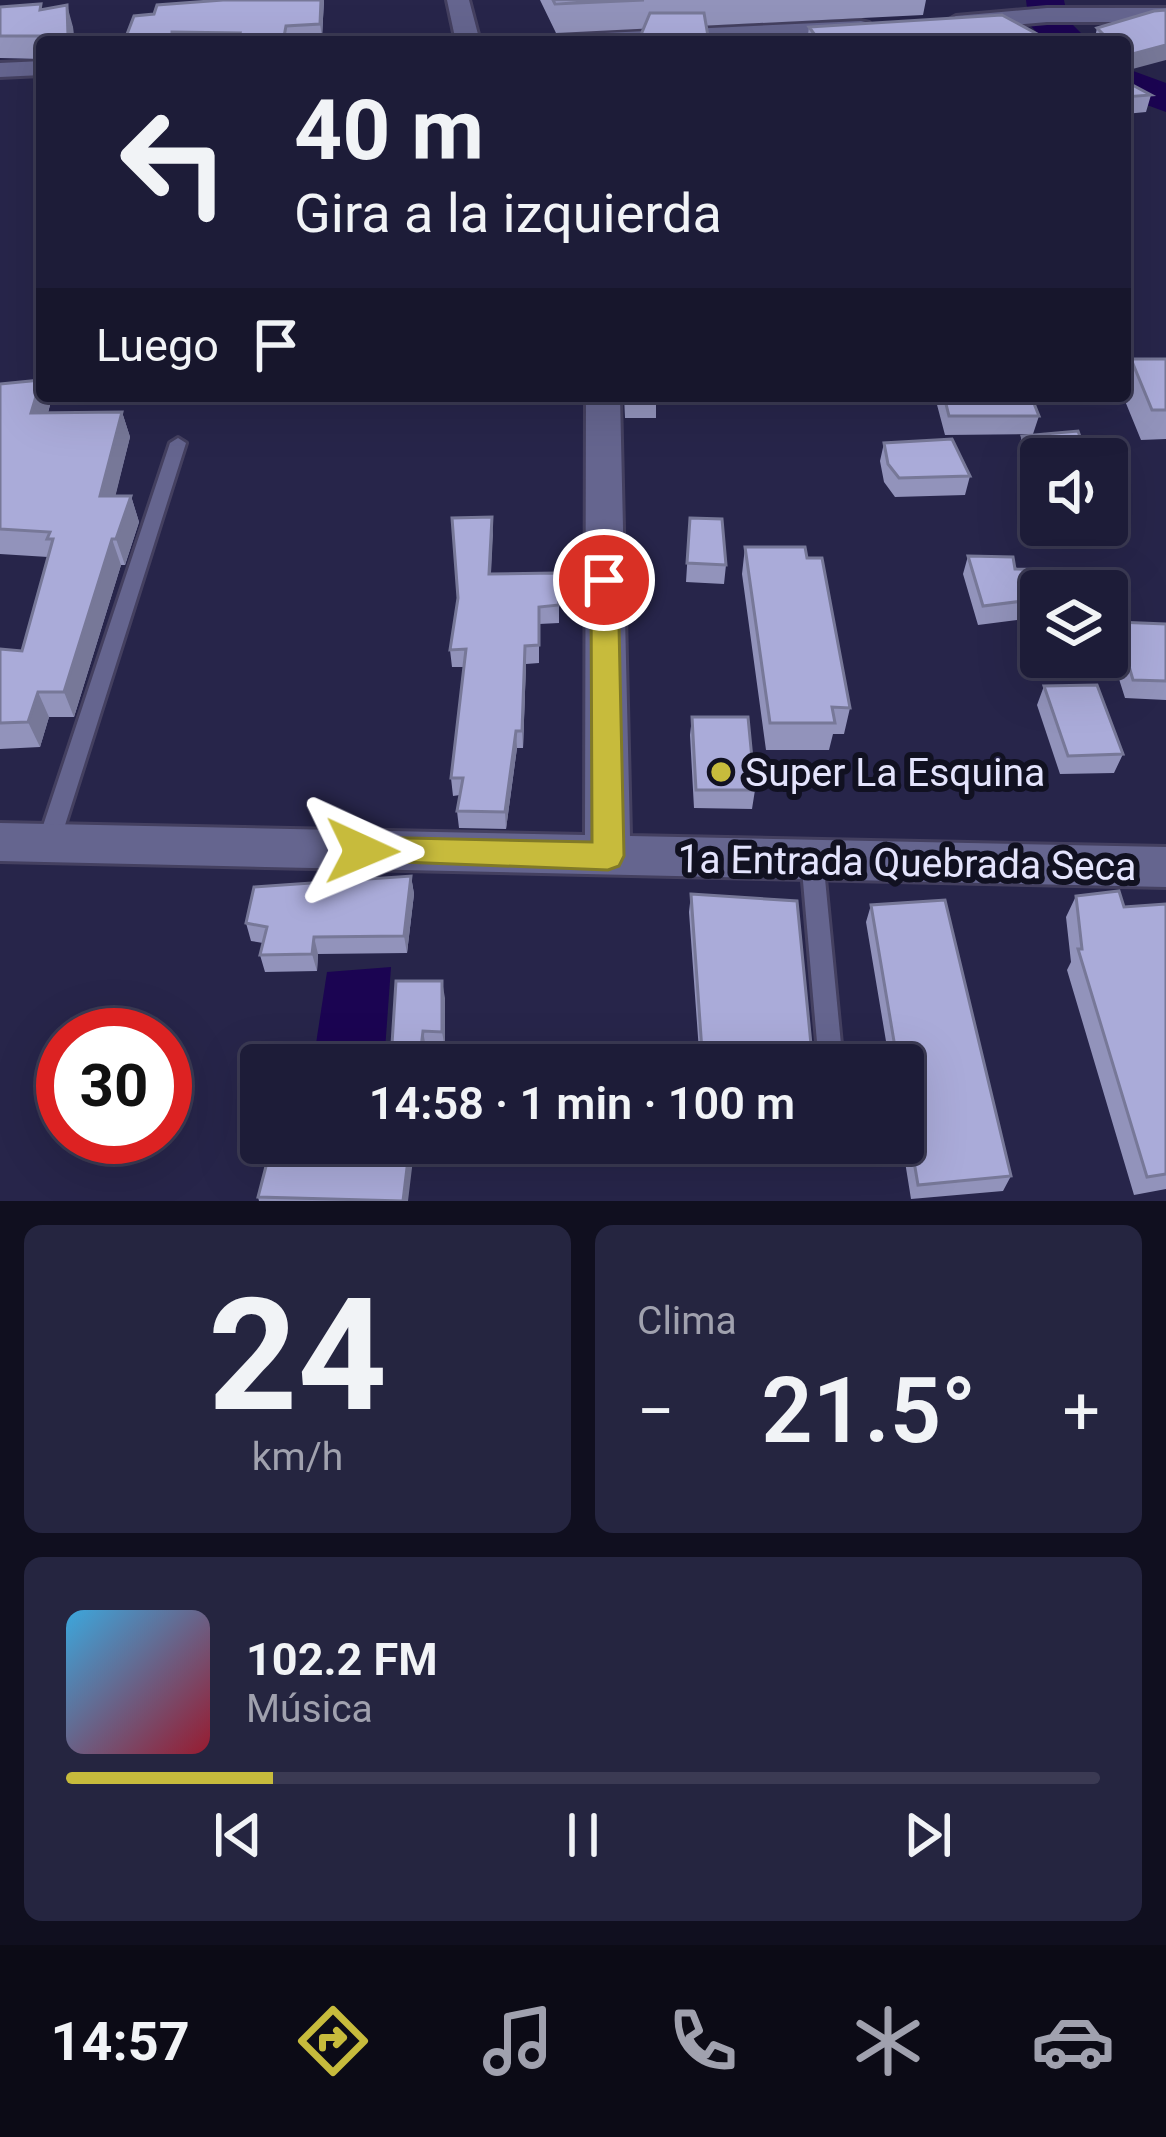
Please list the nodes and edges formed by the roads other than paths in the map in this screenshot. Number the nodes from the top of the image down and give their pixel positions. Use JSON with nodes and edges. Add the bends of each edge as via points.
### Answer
{"nodes":[{"id":1,"x":458,"y":0,"type":"edge"},
{"id":2,"x":1166,"y":15,"type":"edge"},
{"id":3,"x":930,"y":26,"type":"edge"},
{"id":4,"x":880,"y":27,"type":"edge"},
{"id":5,"x":467,"y":36,"type":"edge"},
{"id":6,"x":699,"y":36,"type":"edge"},
{"id":7,"x":36,"y":68,"type":"edge"},
{"id":8,"x":0,"y":70,"type":"edge"},
{"id":9,"x":603,"y":402,"type":"edge"},
{"id":10,"x":178,"y":443,"type":"dead end"},
{"id":11,"x":0,"y":842,"type":"edge"},
{"id":12,"x":48,"y":844,"type":"junction"},
{"id":13,"x":608,"y":856,"type":"junction"},
{"id":14,"x":812,"y":858,"type":"junction"},
{"id":15,"x":1166,"y":867,"type":"edge"},
{"id":16,"x":830,"y":1044,"type":"edge"}],
"edges":[{"from":1,"to":5,"type":"street"},
{"from":2,"to":3,"type":"street"},
{"from":4,"to":6,"type":"street"},
{"from":7,"to":8,"type":"street"},
{"from":9,"to":13,"type":"street"},
{"from":10,"to":12,"type":"lane"},
{"from":11,"to":12,"type":"street","name":"1a Entrada Quebrada Seca"},
{"from":12,"to":13,"type":"street","name":"1a Entrada Quebrada Seca"},
{"from":13,"to":14,"type":"street","name":"1a Entrada Quebrada Seca"},
{"from":14,"to":15,"type":"street","name":"1a Entrada Quebrada Seca"},
{"from":14,"to":16,"type":"lane"}]}
